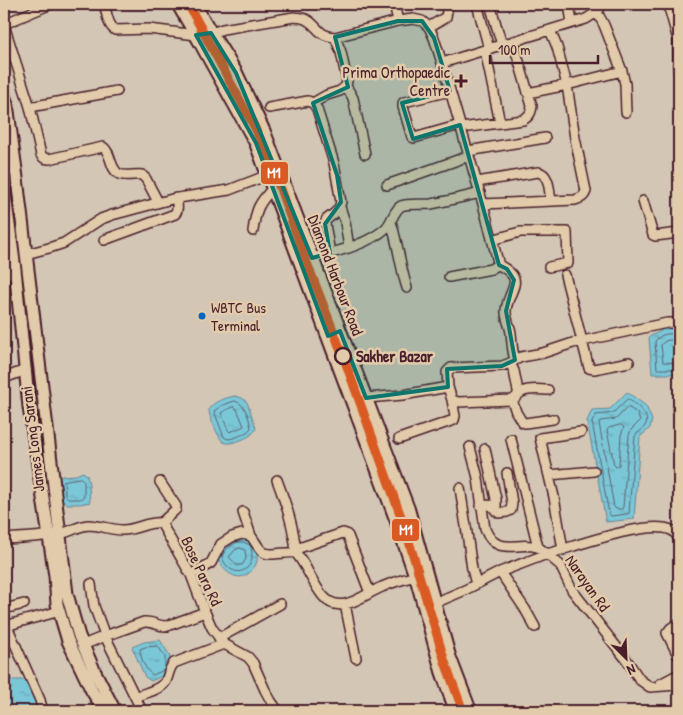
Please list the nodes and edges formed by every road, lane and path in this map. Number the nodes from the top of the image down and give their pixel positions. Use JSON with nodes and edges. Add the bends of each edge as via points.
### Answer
{"nodes":[{"id":1,"x":51,"y":4,"type":"edge"},
{"id":2,"x":104,"y":4,"type":"edge"},
{"id":3,"x":178,"y":4,"type":"edge"},
{"id":4,"x":194,"y":4,"type":"edge"},
{"id":5,"x":394,"y":4,"type":"edge"},
{"id":6,"x":445,"y":4,"type":"edge"},
{"id":7,"x":477,"y":4,"type":"edge"},
{"id":8,"x":490,"y":4,"type":"edge"},
{"id":9,"x":569,"y":4,"type":"edge"},
{"id":10,"x":602,"y":4,"type":"edge"},
{"id":11,"x":668,"y":4,"type":"edge"},
{"id":12,"x":597,"y":12,"type":"junction"},
{"id":13,"x":398,"y":21,"type":"junction"},
{"id":14,"x":572,"y":23,"type":"junction"},
{"id":15,"x":4,"y":24,"type":"edge"},
{"id":16,"x":429,"y":27,"type":"junction"},
{"id":17,"x":550,"y":30,"type":"junction"},
{"id":18,"x":211,"y":33,"type":"junction"},
{"id":19,"x":678,"y":33,"type":"edge"},
{"id":20,"x":196,"y":35,"type":"junction"},
{"id":21,"x":335,"y":37,"type":"junction"},
{"id":22,"x":513,"y":41,"type":"junction"},
{"id":23,"x":502,"y":45,"type":"junction"},
{"id":24,"x":487,"y":49,"type":"junction"},
{"id":25,"x":442,"y":63,"type":"junction"},
{"id":26,"x":622,"y":71,"type":"junction"},
{"id":27,"x":679,"y":77,"type":"edge"},
{"id":28,"x":567,"y":85,"type":"junction"},
{"id":29,"x":346,"y":86,"type":"junction"},
{"id":30,"x":117,"y":91,"type":"dead end"},
{"id":31,"x":450,"y":91,"type":"junction"},
{"id":32,"x":528,"y":93,"type":"junction"},
{"id":33,"x":4,"y":95,"type":"edge"},
{"id":34,"x":313,"y":103,"type":"junction"},
{"id":35,"x":30,"y":107,"type":"junction"},
{"id":36,"x":268,"y":108,"type":"dead end"},
{"id":37,"x":626,"y":112,"type":"dead end"},
{"id":38,"x":500,"y":123,"type":"junction"},
{"id":39,"x":460,"y":127,"type":"junction"},
{"id":40,"x":545,"y":138,"type":"dead end"},
{"id":41,"x":365,"y":154,"type":"dead end"},
{"id":42,"x":468,"y":154,"type":"junction"},
{"id":43,"x":16,"y":170,"type":"junction"},
{"id":44,"x":4,"y":171,"type":"edge"},
{"id":45,"x":268,"y":175,"type":"junction"},
{"id":46,"x":477,"y":182,"type":"junction"},
{"id":47,"x":387,"y":185,"type":"dead end"},
{"id":48,"x":4,"y":188,"type":"edge"},
{"id":49,"x":273,"y":188,"type":"junction"},
{"id":50,"x":480,"y":193,"type":"junction"},
{"id":51,"x":176,"y":198,"type":"junction"},
{"id":52,"x":551,"y":201,"type":"junction"},
{"id":53,"x":643,"y":201,"type":"dead end"},
{"id":54,"x":158,"y":202,"type":"junction"},
{"id":55,"x":483,"y":204,"type":"junction"},
{"id":56,"x":340,"y":207,"type":"junction"},
{"id":57,"x":391,"y":222,"type":"junction"},
{"id":58,"x":253,"y":231,"type":"dead end"},
{"id":59,"x":679,"y":233,"type":"edge"},
{"id":60,"x":104,"y":240,"type":"dead end"},
{"id":61,"x":492,"y":240,"type":"junction"},
{"id":62,"x":349,"y":248,"type":"junction"},
{"id":63,"x":330,"y":253,"type":"junction"},
{"id":64,"x":26,"y":254,"type":"junction"},
{"id":65,"x":312,"y":258,"type":"junction"},
{"id":66,"x":498,"y":264,"type":"junction"},
{"id":67,"x":549,"y":267,"type":"dead end"},
{"id":68,"x":10,"y":273,"type":"edge"},
{"id":69,"x":565,"y":275,"type":"dead end"},
{"id":70,"x":450,"y":277,"type":"dead end"},
{"id":71,"x":407,"y":288,"type":"dead end"},
{"id":72,"x":679,"y":325,"type":"edge"},
{"id":73,"x":334,"y":334,"type":"junction"},
{"id":74,"x":582,"y":341,"type":"junction"},
{"id":75,"x":513,"y":362,"type":"junction"},
{"id":76,"x":629,"y":362,"type":"dead end"},
{"id":77,"x":26,"y":374,"type":"junction"},
{"id":78,"x":4,"y":378,"type":"edge"},
{"id":79,"x":41,"y":378,"type":"junction"},
{"id":80,"x":448,"y":387,"type":"junction"},
{"id":81,"x":548,"y":390,"type":"dead end"},
{"id":82,"x":520,"y":393,"type":"junction"},
{"id":83,"x":366,"y":398,"type":"junction"},
{"id":84,"x":452,"y":400,"type":"junction"},
{"id":85,"x":512,"y":400,"type":"junction"},
{"id":86,"x":553,"y":419,"type":"dead end"},
{"id":87,"x":534,"y":422,"type":"junction"},
{"id":88,"x":581,"y":432,"type":"dead end"},
{"id":89,"x":540,"y":438,"type":"junction"},
{"id":90,"x":399,"y":439,"type":"dead end"},
{"id":91,"x":511,"y":439,"type":"dead end"},
{"id":92,"x":470,"y":447,"type":"dead end"},
{"id":93,"x":485,"y":449,"type":"dead end"},
{"id":94,"x":594,"y":471,"type":"dead end"},
{"id":95,"x":507,"y":473,"type":"dead end"},
{"id":96,"x":549,"y":475,"type":"junction"},
{"id":97,"x":276,"y":480,"type":"dead end"},
{"id":98,"x":160,"y":482,"type":"dead end"},
{"id":99,"x":460,"y":488,"type":"dead end"},
{"id":100,"x":481,"y":506,"type":"junction"},
{"id":101,"x":496,"y":511,"type":"junction"},
{"id":102,"x":243,"y":512,"type":"dead end"},
{"id":103,"x":161,"y":523,"type":"junction"},
{"id":104,"x":60,"y":534,"type":"junction"},
{"id":105,"x":48,"y":535,"type":"junction"},
{"id":106,"x":251,"y":536,"type":"junction"},
{"id":107,"x":679,"y":538,"type":"edge"},
{"id":108,"x":4,"y":539,"type":"edge"},
{"id":109,"x":538,"y":548,"type":"junction"},
{"id":110,"x":563,"y":550,"type":"junction"},
{"id":111,"x":296,"y":551,"type":"junction"},
{"id":112,"x":548,"y":554,"type":"junction"},
{"id":113,"x":500,"y":572,"type":"junction"},
{"id":114,"x":191,"y":575,"type":"junction"},
{"id":115,"x":416,"y":576,"type":"junction"},
{"id":116,"x":91,"y":584,"type":"dead end"},
{"id":117,"x":476,"y":584,"type":"junction"},
{"id":118,"x":370,"y":593,"type":"junction"},
{"id":119,"x":24,"y":604,"type":"dead end"},
{"id":120,"x":280,"y":604,"type":"dead end"},
{"id":121,"x":345,"y":604,"type":"junction"},
{"id":122,"x":429,"y":605,"type":"junction"},
{"id":123,"x":4,"y":609,"type":"edge"},
{"id":124,"x":59,"y":611,"type":"junction"},
{"id":125,"x":205,"y":612,"type":"junction"},
{"id":126,"x":679,"y":623,"type":"edge"},
{"id":127,"x":5,"y":626,"type":"edge"},
{"id":128,"x":535,"y":627,"type":"dead end"},
{"id":129,"x":105,"y":636,"type":"junction"},
{"id":130,"x":222,"y":641,"type":"junction"},
{"id":131,"x":83,"y":645,"type":"junction"},
{"id":132,"x":679,"y":657,"type":"edge"},
{"id":133,"x":356,"y":658,"type":"dead end"},
{"id":134,"x":679,"y":674,"type":"edge"},
{"id":135,"x":656,"y":686,"type":"junction"},
{"id":136,"x":679,"y":687,"type":"edge"},
{"id":137,"x":135,"y":697,"type":"junction"},
{"id":138,"x":41,"y":711,"type":"edge"},
{"id":139,"x":104,"y":711,"type":"edge"},
{"id":140,"x":115,"y":711,"type":"edge"},
{"id":141,"x":142,"y":711,"type":"edge"},
{"id":142,"x":278,"y":711,"type":"edge"},
{"id":143,"x":456,"y":711,"type":"edge"},
{"id":144,"x":470,"y":711,"type":"edge"}],
"edges":[{"from":1,"to":15,"type":"street"},
{"from":2,"to":20,"type":"street","via":[[114,30],[149,29]]},
{"from":3,"to":20,"type":"highway","name":"Diamond Harbour Road"},
{"from":4,"to":18,"type":"highway","name":"Diamond Harbour Road"},
{"from":5,"to":13,"type":"street"},
{"from":6,"to":16,"type":"street","via":[[446,17]]},
{"from":7,"to":24,"type":"street"},
{"from":8,"to":23,"type":"street"},
{"from":9,"to":14,"type":"street"},
{"from":10,"to":12,"type":"street"},
{"from":11,"to":19,"type":"street"},
{"from":12,"to":14,"type":"street"},
{"from":12,"to":26,"type":"street"},
{"from":13,"to":16,"type":"street","via":[[414,19]]},
{"from":13,"to":21,"type":"street"},
{"from":14,"to":17,"type":"street"},
{"from":15,"to":35,"type":"street"},
{"from":16,"to":25,"type":"street"},
{"from":17,"to":22,"type":"street"},
{"from":17,"to":28,"type":"street"},
{"from":18,"to":20,"type":"street"},
{"from":18,"to":21,"type":"street","via":[[224,28],[304,18],[321,34]]},
{"from":18,"to":65,"type":"highway","name":"Diamond Harbour Road","via":[[236,73],[264,132]]},
{"from":19,"to":27,"type":"street"},
{"from":20,"to":45,"type":"highway","name":"Diamond Harbour Road","via":[[256,143]]},
{"from":21,"to":29,"type":"street"},
{"from":22,"to":23,"type":"street"},
{"from":22,"to":32,"type":"street"},
{"from":23,"to":24,"type":"street"},
{"from":24,"to":25,"type":"street"},
{"from":24,"to":38,"type":"street"},
{"from":25,"to":31,"type":"street"},
{"from":26,"to":28,"type":"street"},
{"from":26,"to":37,"type":"street"},
{"from":28,"to":32,"type":"street"},
{"from":28,"to":52,"type":"street","via":[[586,190],[585,195],[575,200]]},
{"from":29,"to":34,"type":"street"},
{"from":29,"to":41,"type":"street","via":[[353,98]]},
{"from":30,"to":35,"type":"street"},
{"from":31,"to":39,"type":"street"},
{"from":31,"to":39,"type":"street","via":[[404,102],[403,107],[414,138]]},
{"from":32,"to":38,"type":"street","via":[[532,106],[529,117]]},
{"from":33,"to":43,"type":"main road","name":"James Long Sarani"},
{"from":34,"to":36,"type":"street","via":[[308,101]]},
{"from":34,"to":56,"type":"street","via":[[334,163]]},
{"from":35,"to":54,"type":"street","via":[[39,151],[44,158],[103,147],[118,173],[142,175],[146,179]]},
{"from":38,"to":39,"type":"street"},
{"from":39,"to":42,"type":"street"},
{"from":40,"to":42,"type":"street"},
{"from":42,"to":46,"type":"street"},
{"from":42,"to":47,"type":"street"},
{"from":43,"to":44,"type":"street"},
{"from":43,"to":64,"type":"main road","name":"James Long Sarani"},
{"from":45,"to":49,"type":"highway","name":"Diamond Harbour Road"},
{"from":45,"to":51,"type":"street","via":[[229,190]]},
{"from":46,"to":50,"type":"street"},
{"from":46,"to":52,"type":"street","via":[[543,172]]},
{"from":48,"to":68,"type":"main road"},
{"from":49,"to":58,"type":"street","via":[[256,212]]},
{"from":49,"to":73,"type":"highway","name":"Diamond Harbour Road"},
{"from":50,"to":55,"type":"street"},
{"from":50,"to":57,"type":"street","via":[[431,204],[407,205],[396,210]]},
{"from":51,"to":54,"type":"street"},
{"from":51,"to":60,"type":"street","via":[[178,208],[175,214]]},
{"from":52,"to":55,"type":"street"},
{"from":53,"to":59,"type":"street","via":[[653,235]]},
{"from":54,"to":64,"type":"street","via":[[112,215],[64,243]]},
{"from":55,"to":61,"type":"street"},
{"from":56,"to":62,"type":"street"},
{"from":56,"to":63,"type":"street","via":[[325,224]]},
{"from":57,"to":62,"type":"street","via":[[377,235]]},
{"from":57,"to":71,"type":"street"},
{"from":61,"to":66,"type":"street"},
{"from":61,"to":67,"type":"street","via":[[520,232],[567,232],[568,263]]},
{"from":62,"to":63,"type":"street"},
{"from":63,"to":65,"type":"street"},
{"from":64,"to":79,"type":"main road","name":"James Long Sarani"},
{"from":65,"to":73,"type":"highway","name":"Diamond Harbour Road"},
{"from":66,"to":70,"type":"street","via":[[491,269]]},
{"from":66,"to":75,"type":"street","via":[[507,269],[514,280],[506,311]]},
{"from":68,"to":77,"type":"main road"},
{"from":69,"to":74,"type":"street"},
{"from":72,"to":74,"type":"street","via":[[666,323]]},
{"from":73,"to":83,"type":"highway","name":"Diamond Harbour Road"},
{"from":73,"to":115,"type":"highway","name":"Diamond Harbour Road"},
{"from":74,"to":75,"type":"street","via":[[520,357]]},
{"from":74,"to":76,"type":"street","via":[[590,369]]},
{"from":75,"to":80,"type":"street","via":[[502,366],[451,368],[447,372]]},
{"from":75,"to":82,"type":"street"},
{"from":77,"to":78,"type":"street"},
{"from":77,"to":79,"type":"main road"},
{"from":77,"to":105,"type":"main road"},
{"from":79,"to":104,"type":"main road","name":"James Long Sarani"},
{"from":80,"to":83,"type":"street"},
{"from":80,"to":84,"type":"street"},
{"from":81,"to":82,"type":"street"},
{"from":82,"to":85,"type":"street"},
{"from":83,"to":122,"type":"highway","name":"Diamond Harbour Road","via":[[408,509]]},
{"from":84,"to":85,"type":"street"},
{"from":84,"to":90,"type":"street","via":[[454,420]]},
{"from":85,"to":87,"type":"street","via":[[519,419],[525,423]]},
{"from":86,"to":87,"type":"street"},
{"from":87,"to":89,"type":"street"},
{"from":88,"to":89,"type":"street"},
{"from":89,"to":96,"type":"street"},
{"from":91,"to":109,"type":"street"},
{"from":92,"to":100,"type":"street"},
{"from":93,"to":101,"type":"street"},
{"from":94,"to":96,"type":"street"},
{"from":95,"to":101,"type":"street","via":[[512,507],[507,512]]},
{"from":96,"to":110,"type":"street"},
{"from":97,"to":111,"type":"street","via":[[291,521]]},
{"from":98,"to":103,"type":"street","via":[[176,509]]},
{"from":99,"to":117,"type":"street"},
{"from":100,"to":101,"type":"street","via":[[490,505]]},
{"from":100,"to":109,"type":"street","via":[[485,529],[493,542],[503,546]]},
{"from":102,"to":106,"type":"street"},
{"from":103,"to":104,"type":"street","name":"Bose Para Rd","via":[[124,530],[87,526]]},
{"from":103,"to":114,"type":"street","name":"Bose Para Rd"},
{"from":104,"to":105,"type":"street","name":"Bose Para Rd"},
{"from":104,"to":131,"type":"main road","name":"James Long Sarani","via":[[67,594]]},
{"from":105,"to":108,"type":"street","name":"Bose Para Rd"},
{"from":105,"to":124,"type":"main road"},
{"from":106,"to":111,"type":"street","via":[[265,554]]},
{"from":106,"to":114,"type":"street","via":[[232,536],[221,544],[212,563]]},
{"from":107,"to":110,"type":"street","via":[[672,530],[654,526]]},
{"from":109,"to":112,"type":"street"},
{"from":110,"to":112,"type":"street"},
{"from":111,"to":118,"type":"street","via":[[346,534]]},
{"from":111,"to":121,"type":"street","via":[[325,599],[332,605]]},
{"from":112,"to":113,"type":"street","name":"Narayan Rd"},
{"from":112,"to":135,"type":"street","name":"Narayan Rd","via":[[560,565],[572,590],[640,680],[650,687]]},
{"from":113,"to":117,"type":"street","name":"Narayan Rd"},
{"from":113,"to":128,"type":"street"},
{"from":114,"to":125,"type":"street","name":"Bose Para Rd"},
{"from":115,"to":118,"type":"street"},
{"from":115,"to":122,"type":"highway","name":"Diamond Harbour Road"},
{"from":116,"to":129,"type":"street","via":[[94,606]]},
{"from":117,"to":122,"type":"street","name":"Narayan Rd"},
{"from":118,"to":121,"type":"street"},
{"from":119,"to":123,"type":"street"},
{"from":120,"to":130,"type":"street"},
{"from":121,"to":133,"type":"street"},
{"from":122,"to":143,"type":"highway","name":"Diamond Harbour Road","via":[[442,671]]},
{"from":122,"to":144,"type":"highway","name":"Diamond Harbour Road"},
{"from":124,"to":127,"type":"street"},
{"from":124,"to":139,"type":"main road","via":[[68,641]]},
{"from":125,"to":129,"type":"street","via":[[167,626],[150,621]]},
{"from":125,"to":130,"type":"street","name":"Bose Para Rd"},
{"from":126,"to":132,"type":"street","via":[[667,633]]},
{"from":127,"to":138,"type":"street","via":[[40,700]]},
{"from":129,"to":131,"type":"street"},
{"from":129,"to":137,"type":"street"},
{"from":130,"to":137,"type":"street","via":[[174,663],[164,684]]},
{"from":130,"to":142,"type":"street","via":[[254,663]]},
{"from":131,"to":140,"type":"main road","name":"James Long Sarani"},
{"from":134,"to":135,"type":"street"},
{"from":135,"to":136,"type":"street","name":"Narayan Rd"},
{"from":137,"to":141,"type":"street"}]}
